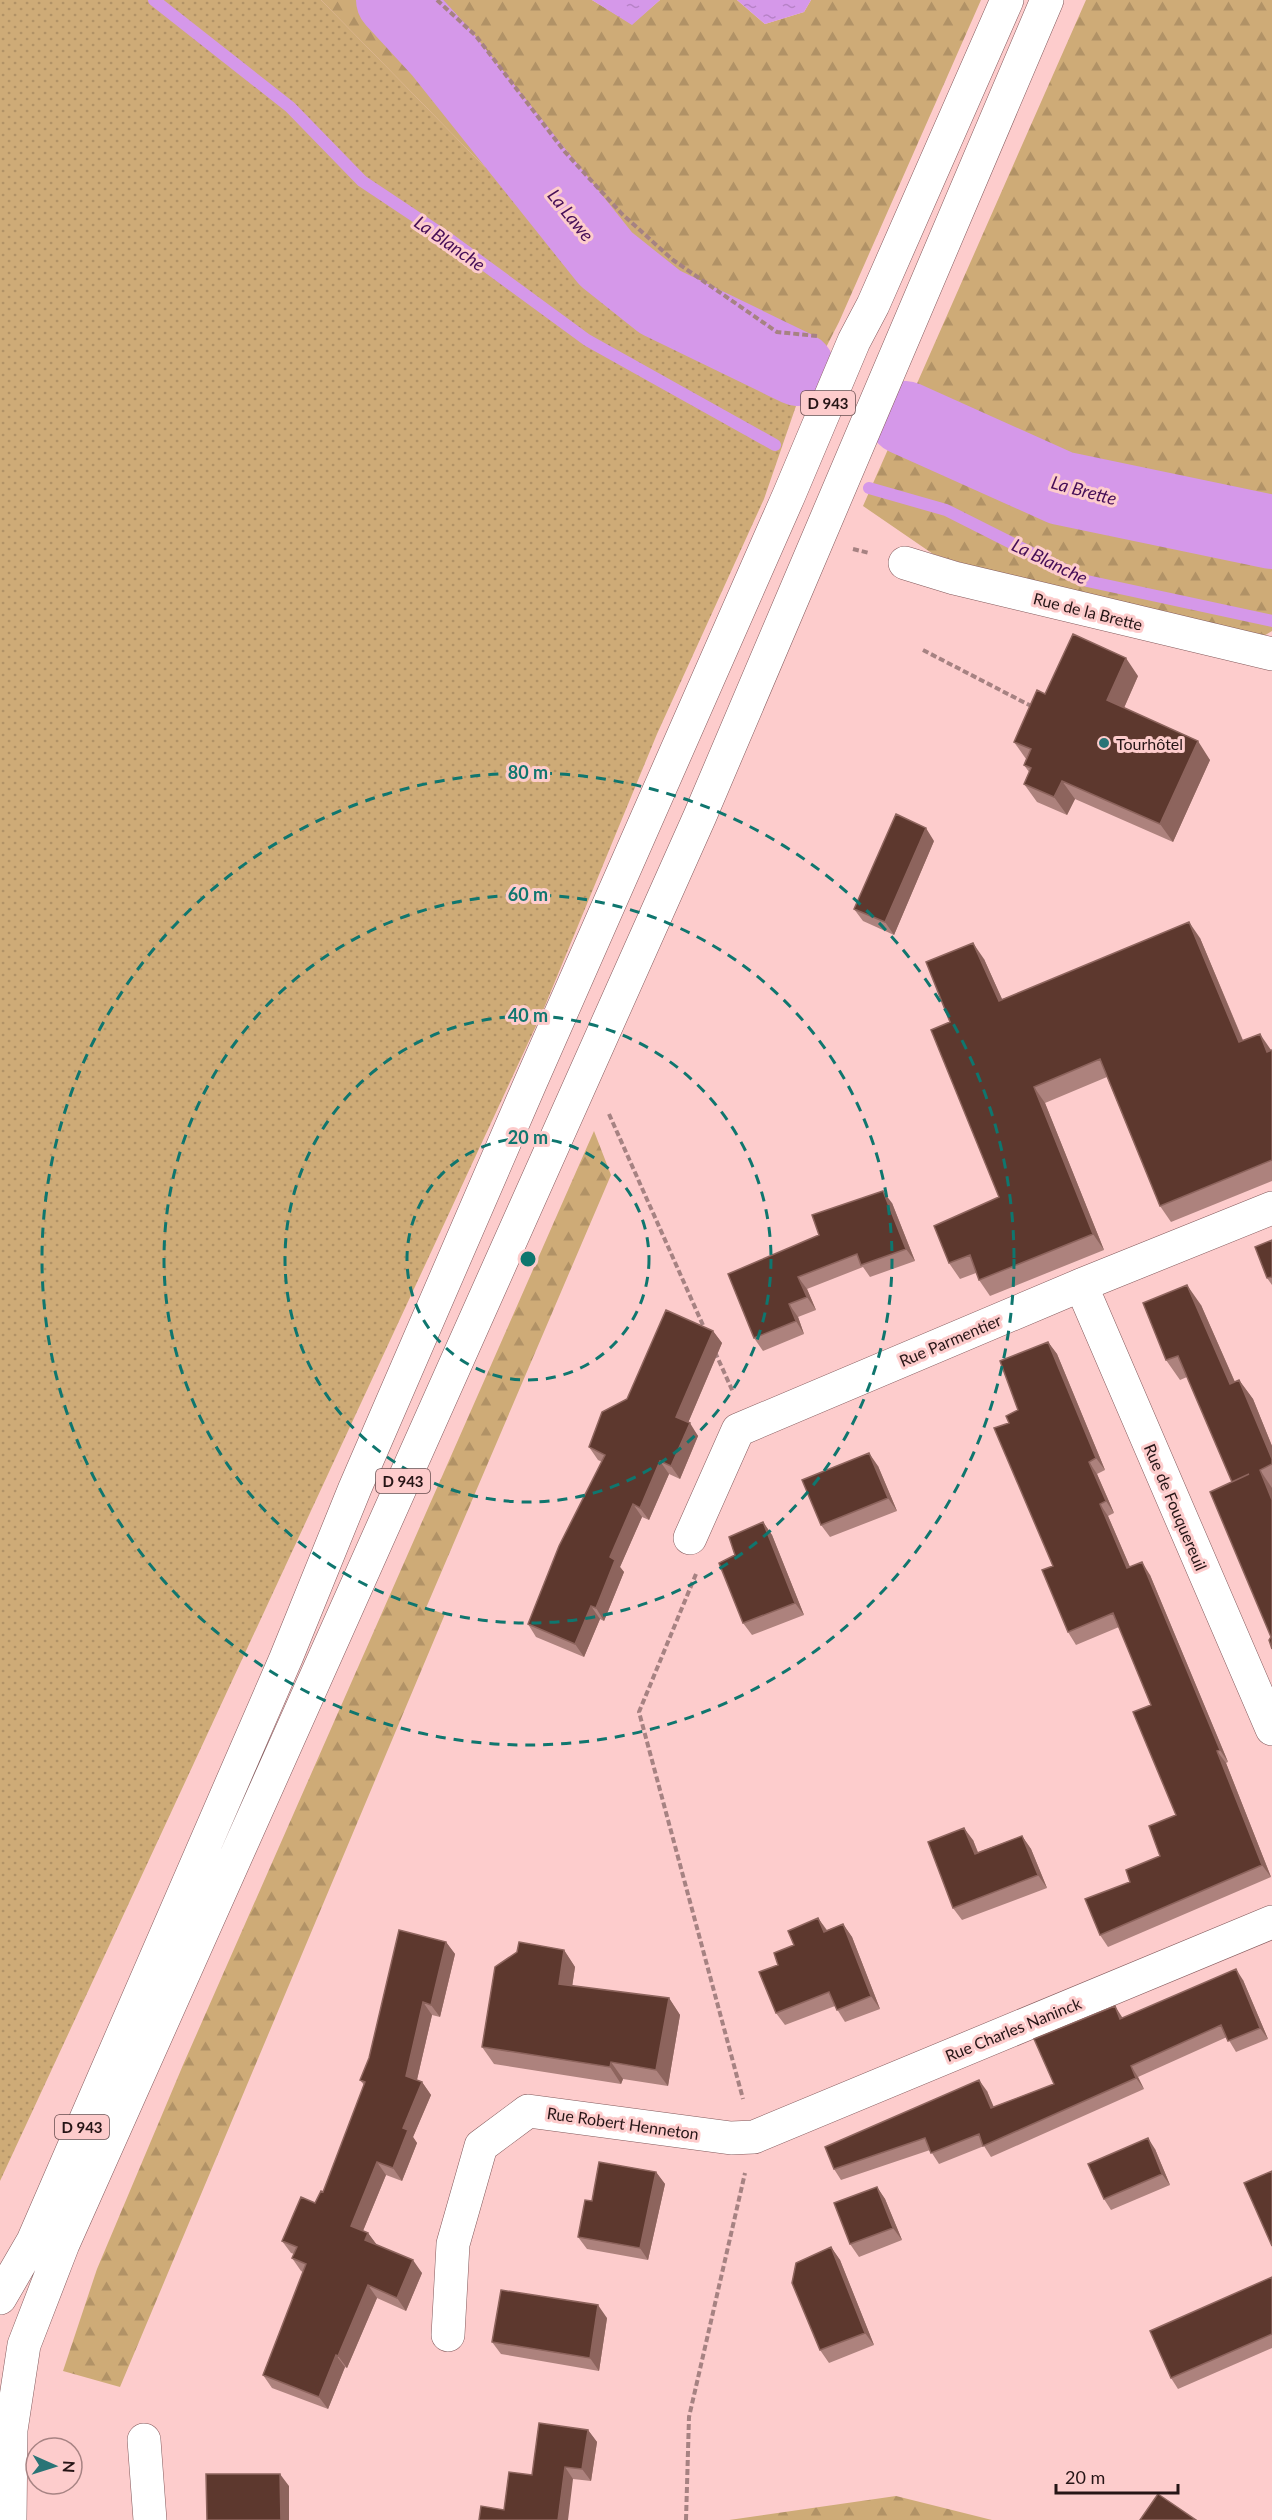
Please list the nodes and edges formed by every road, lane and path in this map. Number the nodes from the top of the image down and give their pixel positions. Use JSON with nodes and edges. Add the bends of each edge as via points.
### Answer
{"nodes":[{"id":1,"x":437,"y":0,"type":"edge"},
{"id":2,"x":1007,"y":0,"type":"edge"},
{"id":3,"x":1047,"y":0,"type":"edge"},
{"id":4,"x":854,"y":341,"type":"junction"},
{"id":5,"x":905,"y":563,"type":"dead end"},
{"id":6,"x":923,"y":651,"type":"dead end"},
{"id":7,"x":1272,"y":654,"type":"edge"},
{"id":8,"x":1037,"y":709,"type":"edge"},
{"id":9,"x":607,"y":1110,"type":"dead end"},
{"id":10,"x":1272,"y":1208,"type":"edge"},
{"id":11,"x":1081,"y":1285,"type":"junction"},
{"id":12,"x":709,"y":1338,"type":"edge"},
{"id":13,"x":714,"y":1349,"type":"edge"},
{"id":14,"x":748,"y":1425,"type":"junction"},
{"id":15,"x":690,"y":1538,"type":"joint"},
{"id":16,"x":1272,"y":1729,"type":"edge"},
{"id":17,"x":1272,"y":1922,"type":"edge"},
{"id":18,"x":754,"y":2137,"type":"junction"},
{"id":19,"x":0,"y":2298,"type":"edge"},
{"id":20,"x":448,"y":2335,"type":"dead end"},
{"id":21,"x":144,"y":2440,"type":"dead end"},
{"id":22,"x":11,"y":2517,"type":"edge"},
{"id":23,"x":150,"y":2520,"type":"edge"},
{"id":24,"x":686,"y":2520,"type":"edge"}],
"edges":[{"from":1,"to":4,"type":"path","via":[[476,36],[565,152],[622,214],[674,260],[777,332]]},
{"from":2,"to":4,"type":"main road","number":"D 943"},
{"from":3,"to":22,"type":"main road","number":"D 943","via":[[700,816],[63,2244],[24,2345],[11,2430]]},
{"from":4,"to":19,"type":"main road","number":"D 943","via":[[360,1477],[38,2230]]},
{"from":5,"to":7,"type":"main road","name":"Rue de la Brette"},
{"from":6,"to":8,"type":"path"},
{"from":9,"to":12,"type":"path"},
{"from":10,"to":11,"type":"main road","name":"Rue Parmentier"},
{"from":11,"to":14,"type":"main road","name":"Rue Parmentier"},
{"from":11,"to":16,"type":"main road","name":"Rue de Fouquereuil"},
{"from":13,"to":14,"type":"path"},
{"from":14,"to":15,"type":"main road","name":"Rue Parmentier","via":[[738,1430]]},
{"from":15,"to":18,"type":"path","via":[[699,1568],[639,1712]]},
{"from":17,"to":18,"type":"main road","name":"Rue Charles Naninck"},
{"from":18,"to":20,"type":"main road","name":"Rue Robert Henneton","via":[[731,2138],[528,2111],[481,2146],[453,2244]]},
{"from":18,"to":24,"type":"path","via":[[689,2417]]},
{"from":21,"to":23,"type":"main road"}]}
